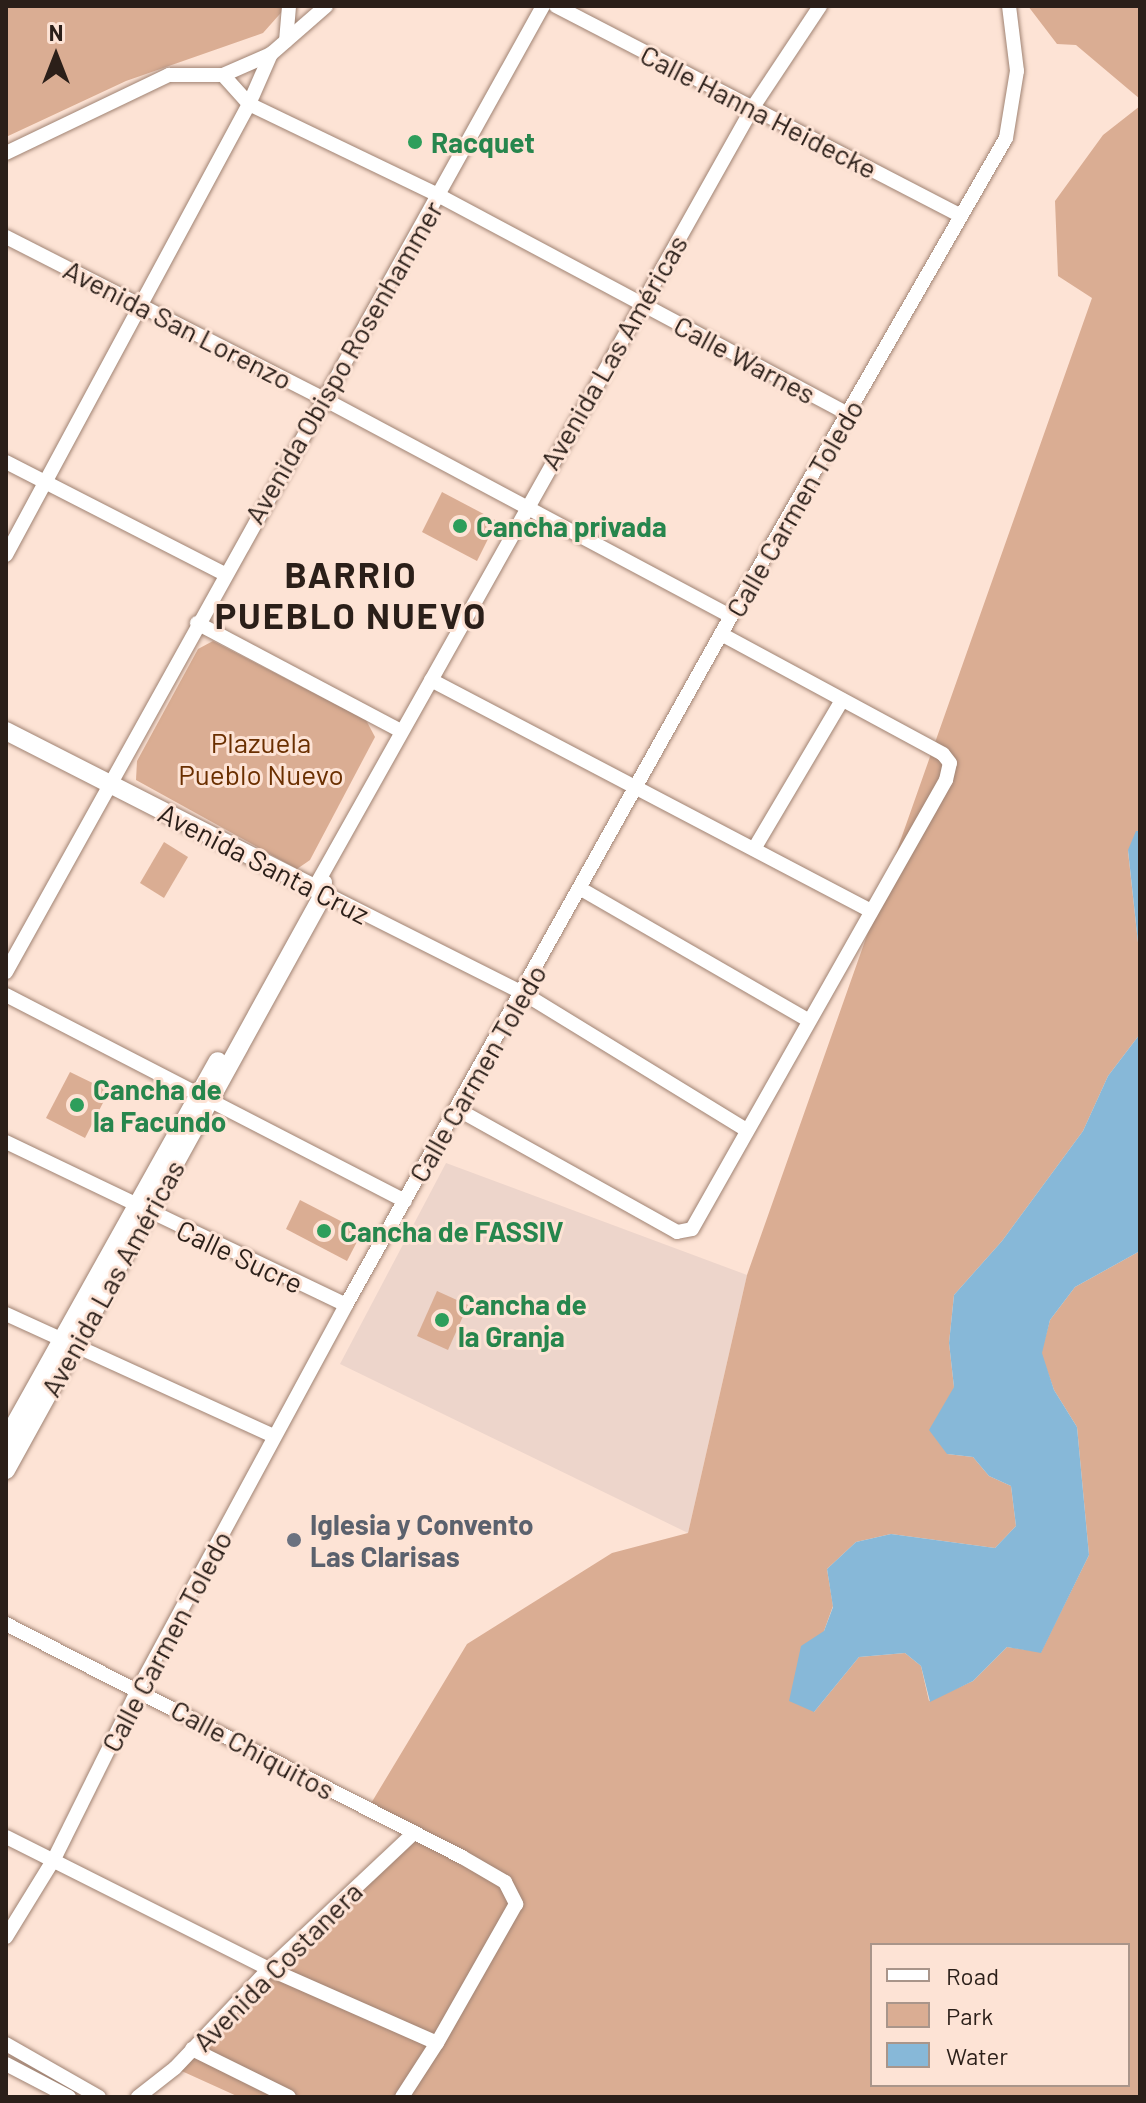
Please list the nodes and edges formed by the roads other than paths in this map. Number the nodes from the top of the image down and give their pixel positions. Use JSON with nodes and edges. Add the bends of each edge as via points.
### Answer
{"nodes":[{"id":1,"x":289,"y":6,"type":"edge"},
{"id":2,"x":326,"y":6,"type":"edge"},
{"id":3,"x":543,"y":6,"type":"edge"},
{"id":4,"x":556,"y":6,"type":"edge"},
{"id":5,"x":820,"y":6,"type":"edge"},
{"id":6,"x":1009,"y":6,"type":"edge"},
{"id":7,"x":286,"y":41,"type":"junction"},
{"id":8,"x":271,"y":54,"type":"junction"},
{"id":9,"x":223,"y":75,"type":"junction"},
{"id":10,"x":249,"y":104,"type":"junction"},
{"id":11,"x":753,"y":107,"type":"junction"},
{"id":12,"x":6,"y":153,"type":"edge"},
{"id":13,"x":438,"y":195,"type":"junction"},
{"id":14,"x":961,"y":216,"type":"junction"},
{"id":15,"x":6,"y":237,"type":"edge"},
{"id":16,"x":139,"y":302,"type":"junction"},
{"id":17,"x":642,"y":303,"type":"junction"},
{"id":18,"x":322,"y":398,"type":"junction"},
{"id":19,"x":848,"y":414,"type":"junction"},
{"id":20,"x":6,"y":462,"type":"edge"},
{"id":21,"x":46,"y":482,"type":"junction"},
{"id":22,"x":526,"y":506,"type":"junction"},
{"id":23,"x":6,"y":555,"type":"edge"},
{"id":24,"x":223,"y":573,"type":"junction"},
{"id":25,"x":731,"y":616,"type":"junction"},
{"id":26,"x":197,"y":623,"type":"junction"},
{"id":27,"x":721,"y":634,"type":"junction"},
{"id":28,"x":431,"y":680,"type":"junction"},
{"id":29,"x":842,"y":700,"type":"junction"},
{"id":30,"x":6,"y":731,"type":"edge"},
{"id":31,"x":401,"y":731,"type":"junction"},
{"id":32,"x":111,"y":786,"type":"junction"},
{"id":33,"x":637,"y":788,"type":"junction"},
{"id":34,"x":754,"y":849,"type":"junction"},
{"id":35,"x":322,"y":884,"type":"junction"},
{"id":36,"x":581,"y":889,"type":"junction"},
{"id":37,"x":870,"y":910,"type":"junction"},
{"id":38,"x":6,"y":972,"type":"edge"},
{"id":39,"x":523,"y":993,"type":"junction"},
{"id":40,"x":6,"y":995,"type":"edge"},
{"id":41,"x":808,"y":1020,"type":"junction"},
{"id":42,"x":204,"y":1100,"type":"junction"},
{"id":43,"x":457,"y":1109,"type":"junction"},
{"id":44,"x":747,"y":1130,"type":"junction"},
{"id":45,"x":6,"y":1142,"type":"edge"},
{"id":46,"x":405,"y":1201,"type":"junction"},
{"id":47,"x":143,"y":1211,"type":"junction"},
{"id":48,"x":346,"y":1305,"type":"junction"},
{"id":49,"x":6,"y":1314,"type":"edge"},
{"id":50,"x":67,"y":1343,"type":"junction"},
{"id":51,"x":274,"y":1436,"type":"junction"},
{"id":52,"x":6,"y":1440,"type":"edge"},
{"id":53,"x":6,"y":1470,"type":"edge"},
{"id":54,"x":6,"y":1624,"type":"edge"},
{"id":55,"x":139,"y":1688,"type":"junction"},
{"id":56,"x":414,"y":1833,"type":"junction"},
{"id":57,"x":6,"y":1837,"type":"edge"},
{"id":58,"x":54,"y":1859,"type":"junction"},
{"id":59,"x":6,"y":1937,"type":"edge"},
{"id":60,"x":269,"y":1969,"type":"junction"},
{"id":61,"x":437,"y":2043,"type":"junction"},
{"id":62,"x":6,"y":2044,"type":"edge"},
{"id":63,"x":192,"y":2049,"type":"junction"},
{"id":64,"x":6,"y":2064,"type":"edge"},
{"id":65,"x":69,"y":2097,"type":"edge"},
{"id":66,"x":99,"y":2097,"type":"edge"},
{"id":67,"x":138,"y":2097,"type":"edge"},
{"id":68,"x":289,"y":2097,"type":"edge"},
{"id":69,"x":402,"y":2097,"type":"edge"}],
"edges":[{"from":1,"to":7,"type":"street"},
{"from":2,"to":7,"type":"street"},
{"from":3,"to":13,"type":"street","name":"Avenida Obispo Rosenhammer"},
{"from":4,"to":11,"type":"street","name":"Calle Hanna Heidecke"},
{"from":5,"to":11,"type":"street","name":"Avenida Las Américas"},
{"from":6,"to":14,"type":"street","name":"Calle Carmen Toledo","via":[[1017,71],[1013,114],[1006,138]]},
{"from":7,"to":8,"type":"street"},
{"from":8,"to":9,"type":"street"},
{"from":8,"to":10,"type":"street"},
{"from":9,"to":10,"type":"street","name":"Calle Warnes"},
{"from":9,"to":12,"type":"street","via":[[169,75]]},
{"from":10,"to":13,"type":"street","name":"Calle Warnes"},
{"from":10,"to":16,"type":"street"},
{"from":11,"to":14,"type":"street","name":"Calle Hanna Heidecke"},
{"from":11,"to":17,"type":"street","name":"Avenida Las Américas"},
{"from":13,"to":17,"type":"street","name":"Calle Warnes"},
{"from":13,"to":18,"type":"street","name":"Avenida Obispo Rosenhammer"},
{"from":14,"to":19,"type":"street","name":"Calle Carmen Toledo"},
{"from":15,"to":16,"type":"street","name":"Avenida San Lorenzo"},
{"from":16,"to":18,"type":"street","name":"Avenida San Lorenzo"},
{"from":16,"to":21,"type":"street"},
{"from":17,"to":19,"type":"street","name":"Calle Warnes"},
{"from":17,"to":22,"type":"street","name":"Avenida Las Américas"},
{"from":18,"to":22,"type":"street","name":"Avenida San Lorenzo"},
{"from":18,"to":24,"type":"street","name":"Avenida Obispo Rosenhammer"},
{"from":19,"to":25,"type":"street","name":"Calle Carmen Toledo"},
{"from":20,"to":21,"type":"street"},
{"from":21,"to":23,"type":"street"},
{"from":21,"to":24,"type":"street"},
{"from":22,"to":25,"type":"street","name":"Avenida San Lorenzo"},
{"from":22,"to":28,"type":"street","name":"Avenida Las Américas"},
{"from":24,"to":26,"type":"street","name":"Avenida Obispo Rosenhammer"},
{"from":25,"to":27,"type":"street","name":"Calle Carmen Toledo"},
{"from":26,"to":31,"type":"street"},
{"from":26,"to":32,"type":"street","name":"Avenida Obispo Rosenhammer"},
{"from":27,"to":29,"type":"street"},
{"from":27,"to":33,"type":"street","name":"Calle Carmen Toledo"},
{"from":28,"to":31,"type":"street","name":"Avenida Las Américas"},
{"from":28,"to":33,"type":"street"},
{"from":29,"to":34,"type":"street"},
{"from":29,"to":37,"type":"street","via":[[950,763],[946,780]]},
{"from":30,"to":32,"type":"main road","name":"Avenida Santa Cruz"},
{"from":31,"to":35,"type":"street","name":"Avenida Las Américas"},
{"from":32,"to":35,"type":"main road","name":"Avenida Santa Cruz"},
{"from":32,"to":38,"type":"street","name":"Avenida Obispo Rosenhammer"},
{"from":33,"to":34,"type":"street"},
{"from":33,"to":36,"type":"street","name":"Calle Carmen Toledo"},
{"from":34,"to":37,"type":"street"},
{"from":35,"to":39,"type":"street","name":"Avenida Santa Cruz"},
{"from":35,"to":42,"type":"main road","name":"Avenida Las Américas"},
{"from":36,"to":39,"type":"street","name":"Calle Carmen Toledo"},
{"from":36,"to":41,"type":"street"},
{"from":37,"to":41,"type":"street"},
{"from":39,"to":43,"type":"street","name":"Calle Carmen Toledo"},
{"from":39,"to":44,"type":"street","name":"Avenida Santa Cruz"},
{"from":40,"to":42,"type":"street"},
{"from":41,"to":44,"type":"street"},
{"from":42,"to":46,"type":"street"},
{"from":42,"to":47,"type":"main road","name":"Avenida Las Américas"},
{"from":43,"to":44,"type":"street","via":[[685,1233]]},
{"from":43,"to":46,"type":"street","name":"Calle Carmen Toledo"},
{"from":45,"to":47,"type":"street","name":"Calle Sucre"},
{"from":46,"to":48,"type":"street","name":"Calle Carmen Toledo"},
{"from":47,"to":48,"type":"street","name":"Calle Sucre"},
{"from":47,"to":50,"type":"main road","name":"Avenida Las Américas"},
{"from":48,"to":51,"type":"street","name":"Calle Carmen Toledo"},
{"from":49,"to":50,"type":"street"},
{"from":50,"to":51,"type":"street"},
{"from":50,"to":52,"type":"main road","name":"Avenida Las Américas"},
{"from":50,"to":53,"type":"main road","name":"Avenida Las Américas"},
{"from":51,"to":55,"type":"street","name":"Calle Carmen Toledo"},
{"from":54,"to":55,"type":"street","name":"Calle Chiquitos"},
{"from":55,"to":56,"type":"street","name":"Calle Chiquitos"},
{"from":55,"to":58,"type":"street","name":"Calle Carmen Toledo"},
{"from":56,"to":60,"type":"street","name":"Avenida Costanera"},
{"from":56,"to":61,"type":"street","name":"Calle Chiquitos","via":[[505,1882],[516,1904]]},
{"from":57,"to":58,"type":"street"},
{"from":58,"to":59,"type":"street","name":"Calle Carmen Toledo"},
{"from":58,"to":60,"type":"street"},
{"from":60,"to":61,"type":"street"},
{"from":60,"to":63,"type":"street","name":"Avenida Costanera"},
{"from":61,"to":69,"type":"street"},
{"from":62,"to":66,"type":"street"},
{"from":63,"to":67,"type":"street","name":"Avenida Costanera"},
{"from":63,"to":68,"type":"street"},
{"from":64,"to":65,"type":"street"}]}
